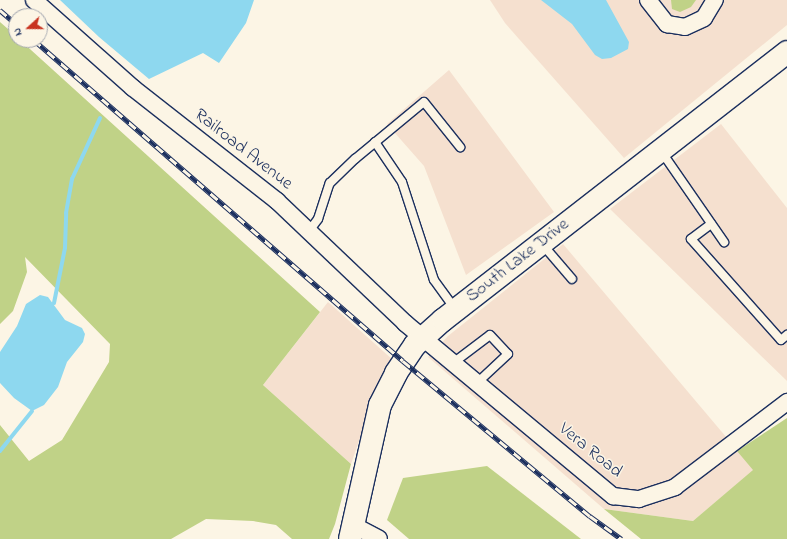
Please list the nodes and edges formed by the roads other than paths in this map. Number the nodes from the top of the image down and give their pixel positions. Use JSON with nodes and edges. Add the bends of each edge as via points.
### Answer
{"nodes":[{"id":1,"x":34,"y":0,"type":"edge"},
{"id":2,"x":648,"y":0,"type":"edge"},
{"id":3,"x":715,"y":0,"type":"edge"},
{"id":4,"x":787,"y":52,"type":"edge"},
{"id":5,"x":375,"y":142,"type":"junction"},
{"id":6,"x":460,"y":147,"type":"dead end"},
{"id":7,"x":660,"y":150,"type":"junction"},
{"id":8,"x":712,"y":224,"type":"junction"},
{"id":9,"x":308,"y":231,"type":"junction"},
{"id":10,"x":724,"y":242,"type":"dead end"},
{"id":11,"x":542,"y":243,"type":"junction"},
{"id":12,"x":572,"y":279,"type":"dead end"},
{"id":13,"x":456,"y":310,"type":"junction"},
{"id":14,"x":787,"y":336,"type":"edge"},
{"id":15,"x":422,"y":337,"type":"junction"},
{"id":16,"x":453,"y":363,"type":"junction"},
{"id":17,"x":477,"y":383,"type":"junction"},
{"id":18,"x":787,"y":402,"type":"edge"},
{"id":19,"x":352,"y":532,"type":"edge"},
{"id":20,"x":379,"y":539,"type":"edge"}],
"edges":[{"from":1,"to":9,"type":"street","name":"Railroad Avenue","via":[[133,88],[277,201]]},
{"from":2,"to":3,"type":"street","via":[[667,24],[685,27],[704,18]]},
{"from":4,"to":7,"type":"main road","name":"South Lake Drive"},
{"from":5,"to":6,"type":"lane","via":[[424,102]]},
{"from":5,"to":9,"type":"lane","via":[[330,183],[318,219]]},
{"from":5,"to":13,"type":"lane","via":[[402,182],[434,280]]},
{"from":7,"to":8,"type":"lane"},
{"from":7,"to":11,"type":"main road","name":"South Lake Drive"},
{"from":8,"to":10,"type":"lane"},
{"from":8,"to":14,"type":"lane","via":[[691,239],[781,340]]},
{"from":9,"to":15,"type":"street","name":"Railroad Avenue"},
{"from":11,"to":12,"type":"lane"},
{"from":11,"to":13,"type":"main road","name":"South Lake Drive"},
{"from":13,"to":15,"type":"main road","name":"South Lake Drive"},
{"from":15,"to":16,"type":"street","name":"Vera Road"},
{"from":15,"to":19,"type":"main road","name":"South Lake Drive","via":[[399,367],[380,405]]},
{"from":16,"to":17,"type":"street","name":"Vera Road"},
{"from":16,"to":17,"type":"lane","via":[[490,335],[508,354]]},
{"from":17,"to":18,"type":"street","name":"Vera Road","via":[[604,490],[613,496],[626,499],[639,499],[675,487]]},
{"from":19,"to":20,"type":"street"}]}
